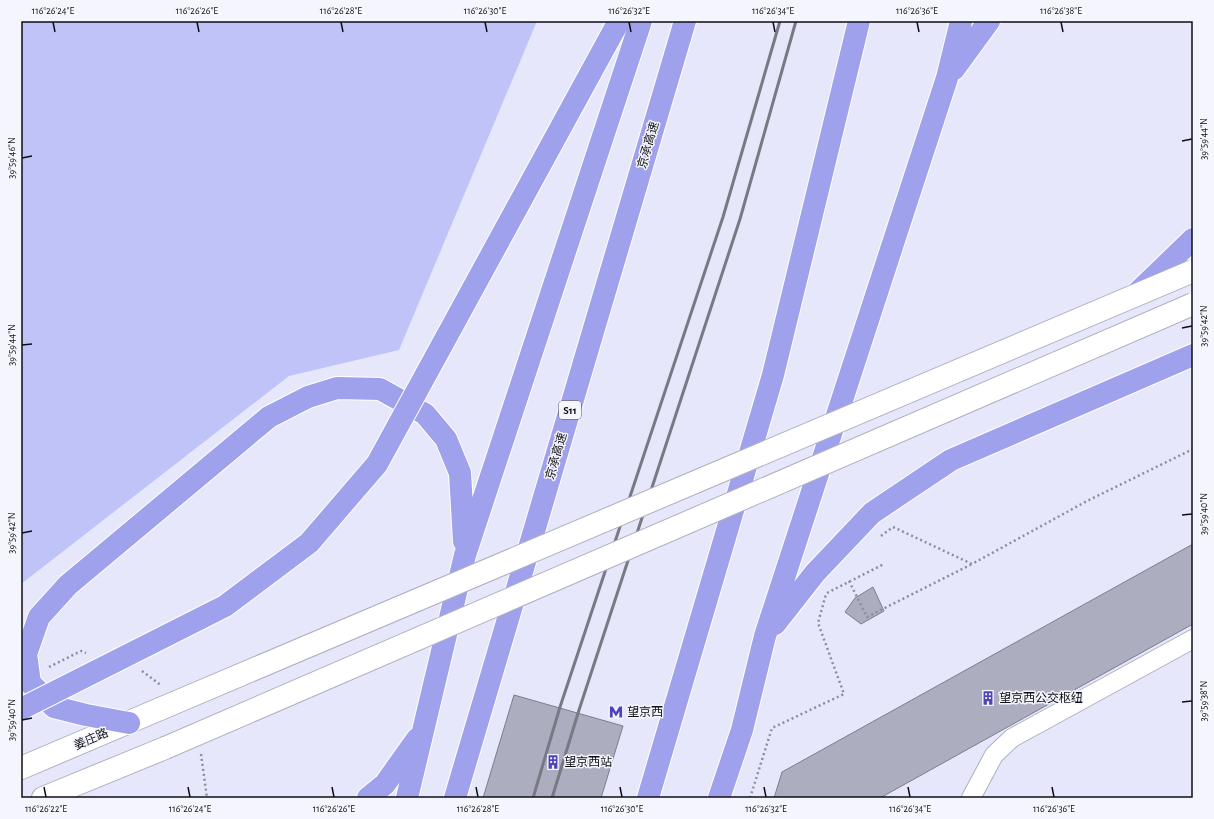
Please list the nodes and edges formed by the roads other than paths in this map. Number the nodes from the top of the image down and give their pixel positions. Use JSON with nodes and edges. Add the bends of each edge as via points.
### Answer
{"nodes":[{"id":1,"x":619,"y":21,"type":"edge"},
{"id":2,"x":641,"y":21,"type":"edge"},
{"id":3,"x":685,"y":21,"type":"edge"},
{"id":4,"x":859,"y":21,"type":"edge"},
{"id":5,"x":961,"y":21,"type":"edge"},
{"id":6,"x":989,"y":21,"type":"edge"},
{"id":7,"x":947,"y":78,"type":"junction"},
{"id":8,"x":1193,"y":239,"type":"edge"},
{"id":9,"x":1193,"y":271,"type":"edge"},
{"id":10,"x":1134,"y":296,"type":"junction"},
{"id":11,"x":1193,"y":304,"type":"edge"},
{"id":12,"x":1193,"y":355,"type":"edge"},
{"id":13,"x":465,"y":555,"type":"junction"},
{"id":14,"x":765,"y":636,"type":"junction"},
{"id":15,"x":1193,"y":639,"type":"edge"},
{"id":16,"x":21,"y":709,"type":"edge"},
{"id":17,"x":129,"y":723,"type":"junction"},
{"id":18,"x":423,"y":732,"type":"junction"},
{"id":19,"x":21,"y":768,"type":"edge"},
{"id":20,"x":43,"y":798,"type":"edge"},
{"id":21,"x":368,"y":798,"type":"edge"},
{"id":22,"x":407,"y":798,"type":"edge"},
{"id":23,"x":455,"y":798,"type":"edge"},
{"id":24,"x":648,"y":798,"type":"edge"},
{"id":25,"x":719,"y":798,"type":"edge"},
{"id":26,"x":971,"y":798,"type":"edge"}],
"edges":[{"from":1,"to":16,"type":"highway","bridge":true,"via":[[377,464],[310,543],[225,606]]},
{"from":2,"to":13,"type":"highway"},
{"from":3,"to":23,"type":"highway","name":"京承高速","number":"S11"},
{"from":4,"to":24,"type":"highway","via":[[773,375]]},
{"from":5,"to":7,"type":"highway"},
{"from":6,"to":7,"type":"highway"},
{"from":7,"to":14,"type":"highway"},
{"from":8,"to":10,"type":"highway"},
{"from":9,"to":10,"type":"main road","name":"姜庄路","bridge":true},
{"from":10,"to":17,"type":"main road","name":"姜庄路","bridge":true},
{"from":11,"to":20,"type":"main road","bridge":true,"via":[[165,748]]},
{"from":12,"to":14,"type":"highway","via":[[950,460],[872,513],[815,573]]},
{"from":13,"to":17,"type":"highway","via":[[460,473],[446,439],[425,414],[380,389],[337,388],[308,397],[269,417],[68,585],[39,617],[26,654],[30,683],[54,707]]},
{"from":13,"to":18,"type":"highway"},
{"from":14,"to":25,"type":"highway","via":[[742,730]]},
{"from":15,"to":26,"type":"street","via":[[1012,738],[994,755]]},
{"from":17,"to":19,"type":"main road","name":"姜庄路"},
{"from":18,"to":21,"type":"highway","via":[[385,784]]},
{"from":18,"to":22,"type":"highway"}]}
